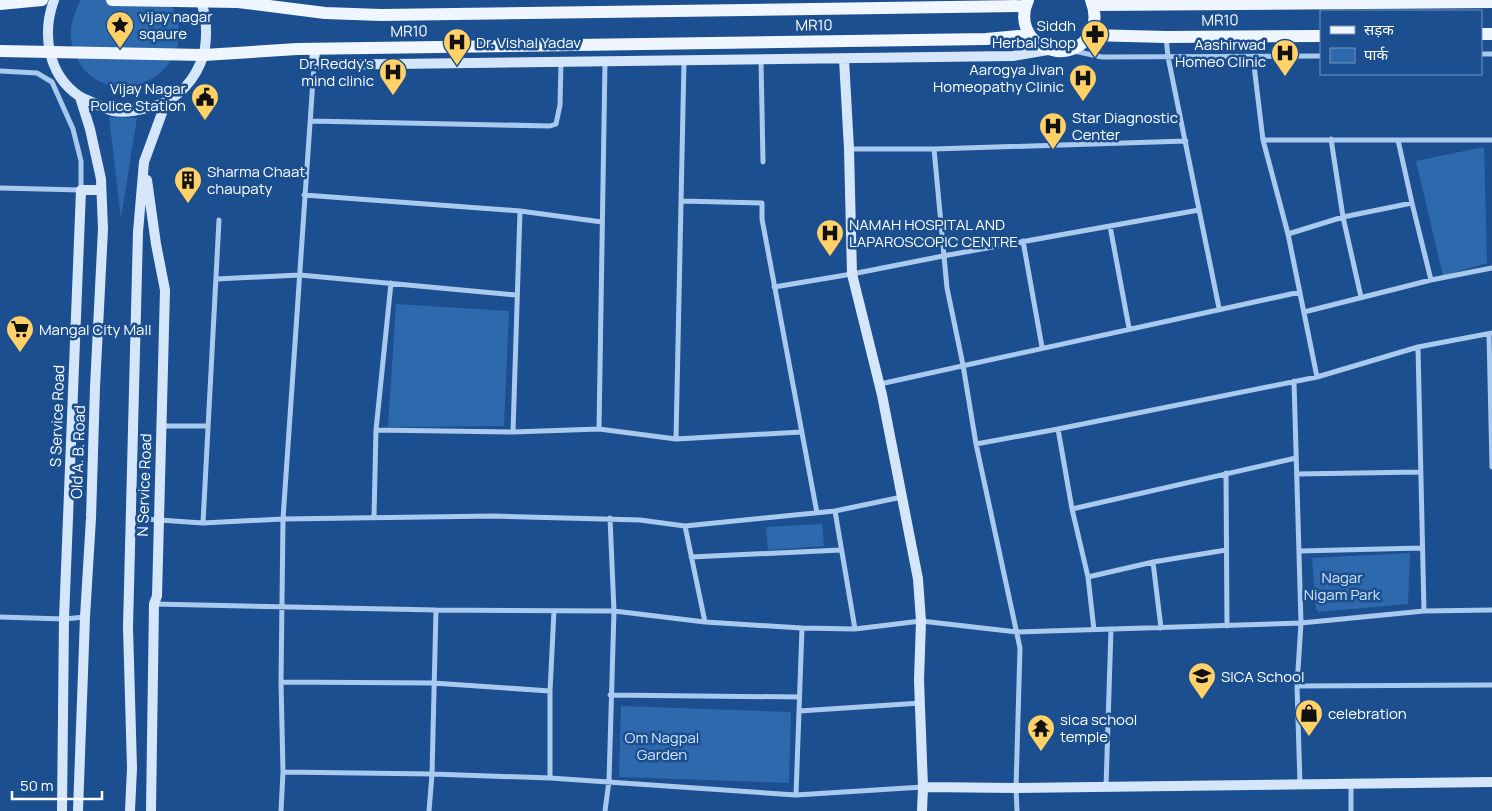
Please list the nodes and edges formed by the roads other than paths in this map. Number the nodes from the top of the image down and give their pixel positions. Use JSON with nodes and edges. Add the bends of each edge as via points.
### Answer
{"nodes":[{"id":1,"x":42,"y":0,"type":"edge"},
{"id":2,"x":54,"y":0,"type":"edge"},
{"id":3,"x":112,"y":0,"type":"edge"},
{"id":4,"x":979,"y":0,"type":"edge"},
{"id":5,"x":200,"y":1,"type":"edge"},
{"id":6,"x":1206,"y":2,"type":"edge"},
{"id":7,"x":1492,"y":2,"type":"edge"},
{"id":8,"x":4,"y":3,"type":"edge"},
{"id":9,"x":1027,"y":3,"type":"edge"},
{"id":10,"x":1092,"y":3,"type":"edge"},
{"id":11,"x":1142,"y":3,"type":"edge"},
{"id":12,"x":862,"y":4,"type":"edge"},
{"id":13,"x":923,"y":4,"type":"edge"},
{"id":14,"x":966,"y":8,"type":"junction"},
{"id":15,"x":1029,"y":35,"type":"junction"},
{"id":16,"x":1089,"y":35,"type":"junction"},
{"id":17,"x":1320,"y":36,"type":"edge"},
{"id":18,"x":1166,"y":37,"type":"junction"},
{"id":19,"x":315,"y":49,"type":"junction"},
{"id":20,"x":1048,"y":50,"type":"junction"},
{"id":21,"x":1070,"y":50,"type":"junction"},
{"id":22,"x":0,"y":51,"type":"edge"},
{"id":23,"x":50,"y":52,"type":"junction"},
{"id":24,"x":204,"y":55,"type":"junction"},
{"id":25,"x":1320,"y":56,"type":"edge"},
{"id":26,"x":1168,"y":57,"type":"junction"},
{"id":27,"x":1253,"y":57,"type":"junction"},
{"id":28,"x":844,"y":58,"type":"junction"},
{"id":29,"x":684,"y":60,"type":"junction"},
{"id":30,"x":761,"y":60,"type":"junction"},
{"id":31,"x":561,"y":62,"type":"junction"},
{"id":32,"x":605,"y":62,"type":"junction"},
{"id":33,"x":314,"y":65,"type":"junction"},
{"id":34,"x":0,"y":71,"type":"edge"},
{"id":35,"x":80,"y":97,"type":"junction"},
{"id":36,"x":166,"y":102,"type":"junction"},
{"id":37,"x":310,"y":120,"type":"junction"},
{"id":38,"x":1331,"y":139,"type":"junction"},
{"id":39,"x":1263,"y":140,"type":"junction"},
{"id":40,"x":1398,"y":140,"type":"junction"},
{"id":41,"x":1492,"y":140,"type":"edge"},
{"id":42,"x":1186,"y":141,"type":"junction"},
{"id":43,"x":1492,"y":144,"type":"edge"},
{"id":44,"x":849,"y":149,"type":"junction"},
{"id":45,"x":934,"y":149,"type":"junction"},
{"id":46,"x":144,"y":162,"type":"junction"},
{"id":47,"x":763,"y":162,"type":"dead end"},
{"id":48,"x":0,"y":188,"type":"edge"},
{"id":49,"x":81,"y":190,"type":"junction"},
{"id":50,"x":101,"y":190,"type":"junction"},
{"id":51,"x":304,"y":195,"type":"junction"},
{"id":52,"x":681,"y":201,"type":"junction"},
{"id":53,"x":1412,"y":204,"type":"junction"},
{"id":54,"x":1199,"y":210,"type":"junction"},
{"id":55,"x":520,"y":211,"type":"junction"},
{"id":56,"x":1343,"y":217,"type":"junction"},
{"id":57,"x":218,"y":220,"type":"dead end"},
{"id":58,"x":602,"y":222,"type":"junction"},
{"id":59,"x":1110,"y":226,"type":"junction"},
{"id":60,"x":1288,"y":234,"type":"junction"},
{"id":61,"x":1023,"y":241,"type":"junction"},
{"id":62,"x":944,"y":256,"type":"junction"},
{"id":63,"x":1492,"y":268,"type":"edge"},
{"id":64,"x":852,"y":274,"type":"junction"},
{"id":65,"x":300,"y":275,"type":"junction"},
{"id":66,"x":217,"y":279,"type":"junction"},
{"id":67,"x":1432,"y":280,"type":"junction"},
{"id":68,"x":392,"y":283,"type":"junction"},
{"id":69,"x":774,"y":287,"type":"junction"},
{"id":70,"x":1300,"y":292,"type":"junction"},
{"id":71,"x":516,"y":295,"type":"junction"},
{"id":72,"x":1361,"y":297,"type":"junction"},
{"id":73,"x":1219,"y":308,"type":"junction"},
{"id":74,"x":1304,"y":312,"type":"junction"},
{"id":75,"x":1130,"y":328,"type":"junction"},
{"id":76,"x":1491,"y":334,"type":"edge"},
{"id":77,"x":1042,"y":347,"type":"junction"},
{"id":78,"x":1418,"y":347,"type":"junction"},
{"id":79,"x":964,"y":365,"type":"junction"},
{"id":80,"x":1317,"y":377,"type":"junction"},
{"id":81,"x":1294,"y":381,"type":"junction"},
{"id":82,"x":880,"y":384,"type":"junction"},
{"id":83,"x":161,"y":426,"type":"junction"},
{"id":84,"x":208,"y":426,"type":"junction"},
{"id":85,"x":599,"y":428,"type":"junction"},
{"id":86,"x":376,"y":430,"type":"junction"},
{"id":87,"x":1058,"y":430,"type":"junction"},
{"id":88,"x":513,"y":432,"type":"junction"},
{"id":89,"x":801,"y":432,"type":"junction"},
{"id":90,"x":676,"y":439,"type":"junction"},
{"id":91,"x":976,"y":444,"type":"junction"},
{"id":92,"x":1296,"y":458,"type":"junction"},
{"id":93,"x":1492,"y":468,"type":"edge"},
{"id":94,"x":1420,"y":472,"type":"junction"},
{"id":95,"x":1226,"y":473,"type":"junction"},
{"id":96,"x":1297,"y":474,"type":"junction"},
{"id":97,"x":902,"y":497,"type":"junction"},
{"id":98,"x":1072,"y":509,"type":"junction"},
{"id":99,"x":834,"y":511,"type":"junction"},
{"id":100,"x":817,"y":513,"type":"junction"},
{"id":101,"x":374,"y":517,"type":"junction"},
{"id":102,"x":130,"y":518,"type":"junction"},
{"id":103,"x":610,"y":518,"type":"junction"},
{"id":104,"x":283,"y":519,"type":"junction"},
{"id":105,"x":158,"y":521,"type":"junction"},
{"id":106,"x":203,"y":523,"type":"junction"},
{"id":107,"x":684,"y":526,"type":"junction"},
{"id":108,"x":1422,"y":548,"type":"junction"},
{"id":109,"x":841,"y":550,"type":"junction"},
{"id":110,"x":1226,"y":550,"type":"junction"},
{"id":111,"x":1299,"y":550,"type":"junction"},
{"id":112,"x":691,"y":557,"type":"junction"},
{"id":113,"x":1154,"y":562,"type":"junction"},
{"id":114,"x":1088,"y":577,"type":"junction"},
{"id":115,"x":154,"y":604,"type":"junction"},
{"id":116,"x":282,"y":606,"type":"junction"},
{"id":117,"x":436,"y":610,"type":"junction"},
{"id":118,"x":1492,"y":610,"type":"edge"},
{"id":119,"x":554,"y":611,"type":"junction"},
{"id":120,"x":614,"y":611,"type":"junction"},
{"id":121,"x":1424,"y":611,"type":"junction"},
{"id":122,"x":0,"y":616,"type":"edge"},
{"id":123,"x":84,"y":617,"type":"junction"},
{"id":124,"x":64,"y":619,"type":"junction"},
{"id":125,"x":921,"y":621,"type":"junction"},
{"id":126,"x":705,"y":622,"type":"junction"},
{"id":127,"x":1301,"y":623,"type":"junction"},
{"id":128,"x":1227,"y":626,"type":"junction"},
{"id":129,"x":802,"y":628,"type":"junction"},
{"id":130,"x":1161,"y":628,"type":"junction"},
{"id":131,"x":855,"y":629,"type":"junction"},
{"id":132,"x":1111,"y":629,"type":"junction"},
{"id":133,"x":1094,"y":630,"type":"junction"},
{"id":134,"x":1017,"y":632,"type":"junction"},
{"id":135,"x":281,"y":682,"type":"junction"},
{"id":136,"x":433,"y":683,"type":"junction"},
{"id":137,"x":1297,"y":686,"type":"junction"},
{"id":138,"x":1492,"y":686,"type":"edge"},
{"id":139,"x":550,"y":691,"type":"junction"},
{"id":140,"x":610,"y":695,"type":"junction"},
{"id":141,"x":799,"y":697,"type":"junction"},
{"id":142,"x":921,"y":703,"type":"junction"},
{"id":143,"x":799,"y":711,"type":"junction"},
{"id":144,"x":283,"y":772,"type":"junction"},
{"id":145,"x":432,"y":774,"type":"junction"},
{"id":146,"x":550,"y":778,"type":"junction"},
{"id":147,"x":609,"y":781,"type":"junction"},
{"id":148,"x":1492,"y":782,"type":"edge"},
{"id":149,"x":1300,"y":784,"type":"junction"},
{"id":150,"x":1351,"y":784,"type":"junction"},
{"id":151,"x":923,"y":786,"type":"junction"},
{"id":152,"x":1106,"y":787,"type":"junction"},
{"id":153,"x":1016,"y":788,"type":"junction"},
{"id":154,"x":796,"y":795,"type":"junction"},
{"id":155,"x":62,"y":811,"type":"edge"},
{"id":156,"x":78,"y":811,"type":"edge"},
{"id":157,"x":130,"y":811,"type":"edge"},
{"id":158,"x":151,"y":811,"type":"edge"},
{"id":159,"x":281,"y":811,"type":"edge"},
{"id":160,"x":429,"y":811,"type":"edge"},
{"id":161,"x":605,"y":811,"type":"edge"},
{"id":162,"x":922,"y":811,"type":"edge"},
{"id":163,"x":1017,"y":811,"type":"edge"},
{"id":164,"x":1351,"y":811,"type":"edge"}],
"edges":[{"from":1,"to":8,"type":"main road"},
{"from":2,"to":23,"type":"street","via":[[47,29]]},
{"from":3,"to":5,"type":"main road","name":"MR10"},
{"from":4,"to":14,"type":"main road"},
{"from":5,"to":12,"type":"main road","name":"MR10","via":[[381,15]]},
{"from":5,"to":24,"type":"street","via":[[207,34]]},
{"from":6,"to":7,"type":"main road","name":"MR10"},
{"from":6,"to":11,"type":"main road","name":"MR10"},
{"from":9,"to":14,"type":"main road","name":"MR10"},
{"from":9,"to":15,"type":"main road","via":[[1024,16]]},
{"from":10,"to":11,"type":"main road","name":"MR10"},
{"from":10,"to":16,"type":"main road","via":[[1095,16]]},
{"from":12,"to":13,"type":"main road","name":"MR10"},
{"from":13,"to":14,"type":"main road","name":"MR10"},
{"from":15,"to":19,"type":"main road","name":"MR10","via":[[976,39]]},
{"from":15,"to":20,"type":"main road"},
{"from":16,"to":18,"type":"main road","name":"MR10"},
{"from":16,"to":21,"type":"main road"},
{"from":17,"to":18,"type":"main road","name":"MR10"},
{"from":18,"to":26,"type":"street"},
{"from":19,"to":24,"type":"main road","name":"MR10"},
{"from":19,"to":33,"type":"street"},
{"from":20,"to":21,"type":"main road"},
{"from":20,"to":28,"type":"street","via":[[1013,56]]},
{"from":21,"to":26,"type":"street","via":[[1102,57]]},
{"from":22,"to":23,"type":"main road","name":"MR10"},
{"from":23,"to":24,"type":"main road","name":"MR10"},
{"from":23,"to":35,"type":"street","via":[[63,80]]},
{"from":24,"to":36,"type":"street","via":[[191,79]]},
{"from":25,"to":27,"type":"street"},
{"from":26,"to":27,"type":"street"},
{"from":26,"to":42,"type":"street"},
{"from":27,"to":39,"type":"street"},
{"from":28,"to":30,"type":"street"},
{"from":28,"to":44,"type":"street"},
{"from":29,"to":30,"type":"street"},
{"from":29,"to":32,"type":"street"},
{"from":29,"to":52,"type":"street"},
{"from":30,"to":47,"type":"street"},
{"from":31,"to":32,"type":"street"},
{"from":31,"to":33,"type":"street"},
{"from":31,"to":37,"type":"street","via":[[560,105],[556,124],[550,126]]},
{"from":32,"to":58,"type":"street"},
{"from":33,"to":37,"type":"street"},
{"from":34,"to":49,"type":"street","name":"S Service Road","via":[[37,73],[52,82],[73,129],[80,161]]},
{"from":35,"to":36,"type":"street","via":[[113,111],[132,112]]},
{"from":35,"to":50,"type":"street","name":"Old A. B. Road","via":[[90,129]]},
{"from":36,"to":46,"type":"street"},
{"from":37,"to":51,"type":"street"},
{"from":38,"to":39,"type":"street"},
{"from":38,"to":40,"type":"street"},
{"from":38,"to":56,"type":"street"},
{"from":39,"to":60,"type":"street"},
{"from":40,"to":41,"type":"street"},
{"from":40,"to":53,"type":"street"},
{"from":41,"to":43,"type":"street"},
{"from":42,"to":45,"type":"street"},
{"from":42,"to":54,"type":"street"},
{"from":44,"to":45,"type":"street"},
{"from":44,"to":64,"type":"street"},
{"from":45,"to":62,"type":"street"},
{"from":46,"to":83,"type":"street","name":"N Service Road","via":[[165,290]]},
{"from":46,"to":102,"type":"street","via":[[138,232]]},
{"from":48,"to":49,"type":"street"},
{"from":49,"to":50,"type":"street"},
{"from":49,"to":124,"type":"street","name":"S Service Road"},
{"from":50,"to":123,"type":"street","name":"Old A. B. Road","via":[[103,229]]},
{"from":51,"to":55,"type":"street"},
{"from":51,"to":65,"type":"street"},
{"from":52,"to":69,"type":"street","via":[[762,203]]},
{"from":52,"to":90,"type":"street"},
{"from":53,"to":56,"type":"street"},
{"from":53,"to":67,"type":"street"},
{"from":54,"to":59,"type":"street"},
{"from":54,"to":73,"type":"street"},
{"from":55,"to":58,"type":"street"},
{"from":55,"to":71,"type":"street"},
{"from":56,"to":60,"type":"street"},
{"from":56,"to":72,"type":"street"},
{"from":57,"to":66,"type":"street"},
{"from":58,"to":85,"type":"street"},
{"from":59,"to":61,"type":"street"},
{"from":59,"to":75,"type":"street"},
{"from":60,"to":70,"type":"street"},
{"from":61,"to":62,"type":"street"},
{"from":61,"to":77,"type":"street"},
{"from":62,"to":64,"type":"street"},
{"from":62,"to":79,"type":"street","via":[[946,288]]},
{"from":63,"to":67,"type":"street"},
{"from":64,"to":69,"type":"street"},
{"from":64,"to":82,"type":"street"},
{"from":65,"to":66,"type":"street"},
{"from":65,"to":68,"type":"street"},
{"from":65,"to":104,"type":"street"},
{"from":66,"to":84,"type":"street"},
{"from":67,"to":72,"type":"street"},
{"from":68,"to":71,"type":"street"},
{"from":68,"to":86,"type":"street"},
{"from":69,"to":89,"type":"street"},
{"from":70,"to":73,"type":"street"},
{"from":70,"to":74,"type":"street"},
{"from":71,"to":88,"type":"street"},
{"from":72,"to":74,"type":"street"},
{"from":73,"to":75,"type":"street"},
{"from":74,"to":80,"type":"street"},
{"from":75,"to":77,"type":"street"},
{"from":76,"to":78,"type":"street"},
{"from":76,"to":93,"type":"street"},
{"from":77,"to":79,"type":"street"},
{"from":78,"to":80,"type":"street"},
{"from":78,"to":94,"type":"street"},
{"from":79,"to":82,"type":"street"},
{"from":79,"to":91,"type":"street"},
{"from":80,"to":81,"type":"street"},
{"from":81,"to":87,"type":"street"},
{"from":81,"to":92,"type":"street"},
{"from":82,"to":97,"type":"street"},
{"from":83,"to":84,"type":"street"},
{"from":83,"to":105,"type":"street","name":"N Service Road"},
{"from":84,"to":106,"type":"street"},
{"from":85,"to":88,"type":"street"},
{"from":85,"to":90,"type":"street"},
{"from":86,"to":88,"type":"street"},
{"from":86,"to":101,"type":"street"},
{"from":87,"to":91,"type":"street"},
{"from":87,"to":98,"type":"street"},
{"from":89,"to":90,"type":"street"},
{"from":89,"to":100,"type":"street"},
{"from":91,"to":134,"type":"street"},
{"from":92,"to":95,"type":"street"},
{"from":92,"to":96,"type":"street"},
{"from":94,"to":96,"type":"street"},
{"from":94,"to":108,"type":"street"},
{"from":95,"to":98,"type":"street"},
{"from":95,"to":110,"type":"street"},
{"from":96,"to":111,"type":"street"},
{"from":97,"to":99,"type":"street"},
{"from":97,"to":125,"type":"street","via":[[918,579]]},
{"from":98,"to":114,"type":"street"},
{"from":99,"to":100,"type":"street"},
{"from":99,"to":109,"type":"street"},
{"from":100,"to":107,"type":"street"},
{"from":101,"to":103,"type":"street"},
{"from":101,"to":104,"type":"street"},
{"from":102,"to":105,"type":"street"},
{"from":102,"to":157,"type":"street"},
{"from":103,"to":107,"type":"street"},
{"from":103,"to":120,"type":"street"},
{"from":104,"to":106,"type":"street"},
{"from":104,"to":116,"type":"street"},
{"from":105,"to":106,"type":"street"},
{"from":105,"to":115,"type":"street","name":"N Service Road"},
{"from":107,"to":112,"type":"street"},
{"from":108,"to":111,"type":"street"},
{"from":108,"to":121,"type":"street"},
{"from":109,"to":112,"type":"street"},
{"from":109,"to":131,"type":"street"},
{"from":110,"to":113,"type":"street"},
{"from":110,"to":128,"type":"street"},
{"from":111,"to":127,"type":"street"},
{"from":112,"to":126,"type":"street"},
{"from":113,"to":114,"type":"street"},
{"from":113,"to":130,"type":"street"},
{"from":114,"to":133,"type":"street"},
{"from":115,"to":116,"type":"street"},
{"from":115,"to":158,"type":"street","name":"N Service Road"},
{"from":116,"to":117,"type":"street"},
{"from":116,"to":135,"type":"street"},
{"from":117,"to":119,"type":"street"},
{"from":117,"to":136,"type":"street"},
{"from":118,"to":121,"type":"street"},
{"from":119,"to":120,"type":"street"},
{"from":119,"to":139,"type":"street"},
{"from":120,"to":126,"type":"street"},
{"from":120,"to":140,"type":"street"},
{"from":121,"to":127,"type":"street"},
{"from":122,"to":124,"type":"street"},
{"from":123,"to":124,"type":"street"},
{"from":123,"to":156,"type":"street","name":"Old A. B. Road"},
{"from":124,"to":155,"type":"street","name":"S Service Road"},
{"from":125,"to":131,"type":"street"},
{"from":125,"to":134,"type":"street"},
{"from":125,"to":142,"type":"street"},
{"from":126,"to":129,"type":"street"},
{"from":127,"to":128,"type":"street"},
{"from":127,"to":137,"type":"street"},
{"from":128,"to":130,"type":"street"},
{"from":129,"to":131,"type":"street"},
{"from":129,"to":141,"type":"street"},
{"from":130,"to":132,"type":"street"},
{"from":132,"to":133,"type":"street"},
{"from":132,"to":152,"type":"street"},
{"from":133,"to":134,"type":"street"},
{"from":134,"to":153,"type":"street","via":[[1020,648]]},
{"from":135,"to":136,"type":"street"},
{"from":135,"to":144,"type":"street"},
{"from":136,"to":139,"type":"street"},
{"from":136,"to":145,"type":"street"},
{"from":137,"to":138,"type":"street"},
{"from":137,"to":149,"type":"street"},
{"from":139,"to":146,"type":"street"},
{"from":140,"to":141,"type":"street"},
{"from":140,"to":147,"type":"street"},
{"from":141,"to":143,"type":"street"},
{"from":142,"to":143,"type":"street"},
{"from":142,"to":151,"type":"street"},
{"from":143,"to":154,"type":"street"},
{"from":144,"to":145,"type":"street"},
{"from":144,"to":159,"type":"street"},
{"from":145,"to":146,"type":"street"},
{"from":145,"to":160,"type":"street"},
{"from":146,"to":147,"type":"street"},
{"from":147,"to":154,"type":"street"},
{"from":147,"to":161,"type":"street"},
{"from":148,"to":150,"type":"street"},
{"from":149,"to":150,"type":"street"},
{"from":149,"to":152,"type":"street"},
{"from":150,"to":164,"type":"street"},
{"from":151,"to":153,"type":"street"},
{"from":151,"to":154,"type":"street"},
{"from":151,"to":162,"type":"street"},
{"from":152,"to":153,"type":"street"},
{"from":153,"to":163,"type":"street"}]}
